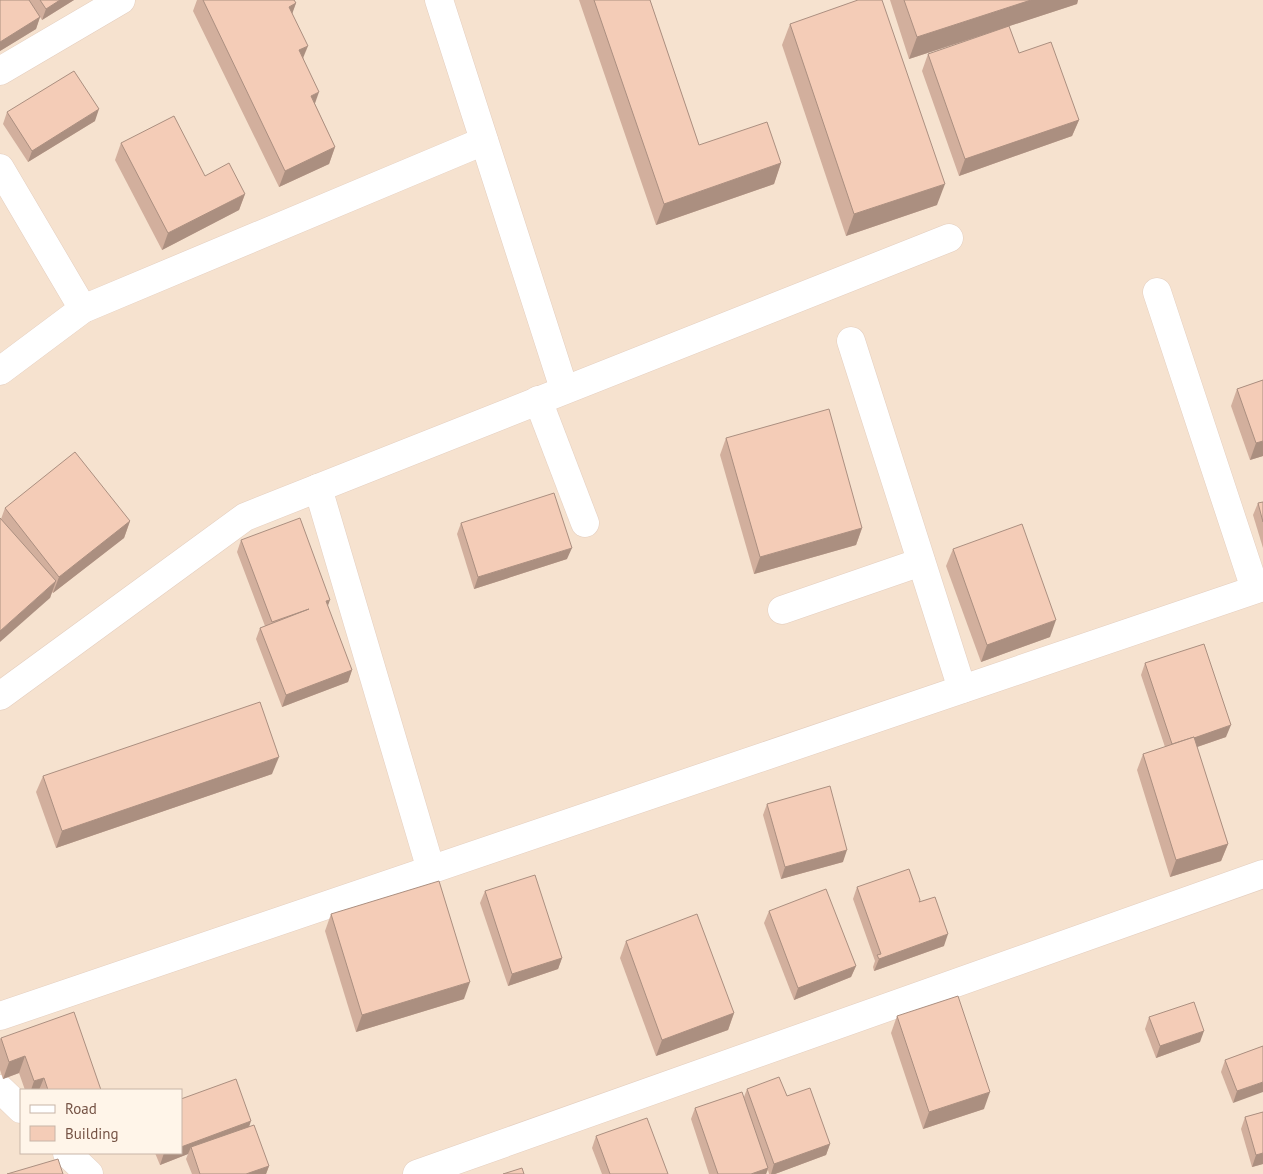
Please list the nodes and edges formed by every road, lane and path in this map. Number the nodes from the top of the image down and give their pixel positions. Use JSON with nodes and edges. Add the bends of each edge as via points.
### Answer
{"nodes":[{"id":1,"x":121,"y":0,"type":"edge"},
{"id":2,"x":439,"y":0,"type":"edge"},
{"id":3,"x":0,"y":71,"type":"edge"},
{"id":4,"x":484,"y":141,"type":"junction"},
{"id":5,"x":0,"y":168,"type":"edge"},
{"id":6,"x":949,"y":238,"type":"dead end"},
{"id":7,"x":1156,"y":292,"type":"dead end"},
{"id":8,"x":83,"y":309,"type":"junction"},
{"id":9,"x":851,"y":342,"type":"dead end"},
{"id":10,"x":0,"y":371,"type":"edge"},
{"id":11,"x":564,"y":389,"type":"junction"},
{"id":12,"x":538,"y":400,"type":"junction"},
{"id":13,"x":318,"y":488,"type":"junction"},
{"id":14,"x":585,"y":523,"type":"dead end"},
{"id":15,"x":921,"y":562,"type":"junction"},
{"id":16,"x":1259,"y":588,"type":"edge"},
{"id":17,"x":782,"y":610,"type":"dead end"},
{"id":18,"x":962,"y":689,"type":"junction"},
{"id":19,"x":0,"y":696,"type":"edge"},
{"id":20,"x":431,"y":870,"type":"junction"},
{"id":21,"x":1263,"y":874,"type":"edge"},
{"id":22,"x":0,"y":1016,"type":"edge"},
{"id":23,"x":0,"y":1089,"type":"edge"},
{"id":24,"x":20,"y":1108,"type":"edge"},
{"id":25,"x":68,"y":1154,"type":"edge"},
{"id":26,"x":89,"y":1174,"type":"edge"},
{"id":27,"x":417,"y":1174,"type":"edge"}],
"edges":[{"from":1,"to":3,"type":"street"},
{"from":2,"to":4,"type":"street"},
{"from":4,"to":8,"type":"street"},
{"from":4,"to":11,"type":"street"},
{"from":5,"to":8,"type":"street"},
{"from":6,"to":11,"type":"street"},
{"from":7,"to":16,"type":"street"},
{"from":8,"to":10,"type":"street"},
{"from":9,"to":15,"type":"street"},
{"from":11,"to":12,"type":"street"},
{"from":12,"to":13,"type":"street"},
{"from":12,"to":14,"type":"street"},
{"from":13,"to":19,"type":"street","via":[[245,517]]},
{"from":13,"to":20,"type":"street"},
{"from":15,"to":17,"type":"street"},
{"from":15,"to":18,"type":"street"},
{"from":16,"to":18,"type":"street"},
{"from":18,"to":20,"type":"street"},
{"from":20,"to":22,"type":"street"},
{"from":21,"to":27,"type":"street"},
{"from":23,"to":24,"type":"street"},
{"from":25,"to":26,"type":"street"}]}
